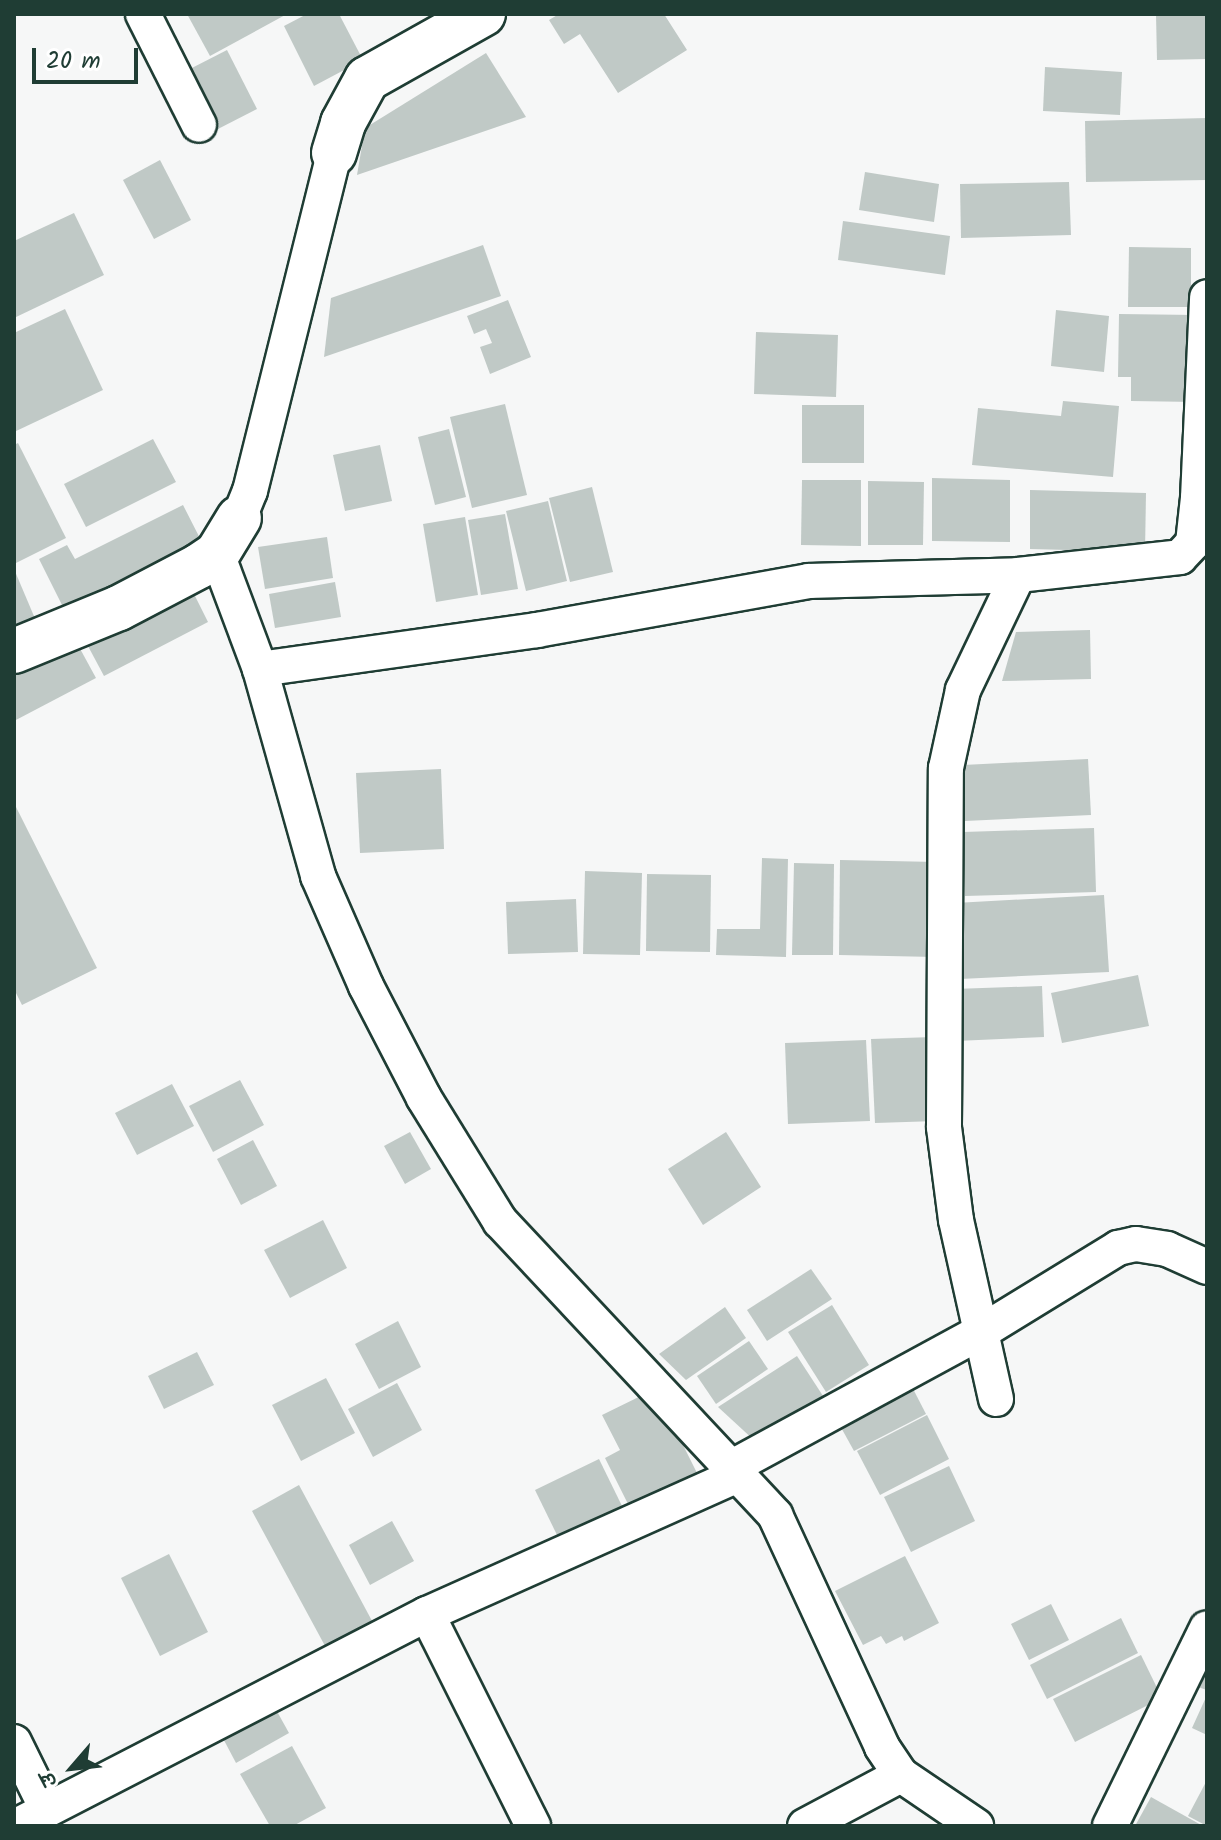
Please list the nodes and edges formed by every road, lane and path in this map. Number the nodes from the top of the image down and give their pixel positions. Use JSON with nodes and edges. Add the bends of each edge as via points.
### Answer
{"nodes":[{"id":1,"x":143,"y":14,"type":"edge"},
{"id":2,"x":483,"y":14,"type":"edge"},
{"id":3,"x":199,"y":125,"type":"dead end"},
{"id":4,"x":334,"y":153,"type":"joint"},
{"id":5,"x":1207,"y":297,"type":"edge"},
{"id":6,"x":228,"y":536,"type":"junction"},
{"id":7,"x":1200,"y":545,"type":"edge"},
{"id":8,"x":1018,"y":575,"type":"junction"},
{"id":9,"x":14,"y":651,"type":"edge"},
{"id":10,"x":260,"y":669,"type":"junction"},
{"id":11,"x":1207,"y":1267,"type":"edge"},
{"id":12,"x":981,"y":1332,"type":"junction"},
{"id":13,"x":996,"y":1399,"type":"dead end"},
{"id":14,"x":737,"y":1470,"type":"junction"},
{"id":15,"x":427,"y":1614,"type":"junction"},
{"id":16,"x":1207,"y":1628,"type":"edge"},
{"id":17,"x":14,"y":1742,"type":"edge"},
{"id":18,"x":901,"y":1775,"type":"junction"},
{"id":19,"x":47,"y":1809,"type":"junction"},
{"id":20,"x":16,"y":1826,"type":"edge"},
{"id":21,"x":533,"y":1826,"type":"edge"},
{"id":22,"x":805,"y":1826,"type":"edge"},
{"id":23,"x":976,"y":1826,"type":"edge"},
{"id":24,"x":1110,"y":1826,"type":"edge"}],
"edges":[{"from":1,"to":3,"type":"street"},
{"from":2,"to":4,"type":"street","via":[[367,79]]},
{"from":4,"to":6,"type":"street","via":[[250,491]]},
{"from":5,"to":7,"type":"street"},
{"from":6,"to":9,"type":"street","via":[[119,608]]},
{"from":6,"to":10,"type":"street"},
{"from":7,"to":8,"type":"street","via":[[1180,557]]},
{"from":8,"to":10,"type":"street","via":[[808,581],[537,630]]},
{"from":8,"to":12,"type":"street","via":[[963,690],[946,768],[944,1127],[956,1220]]},
{"from":10,"to":14,"type":"street","via":[[318,876],[366,986],[424,1098],[500,1221]]},
{"from":11,"to":12,"type":"street","via":[[1167,1249],[1136,1244],[1118,1248]]},
{"from":12,"to":13,"type":"street"},
{"from":12,"to":14,"type":"street"},
{"from":14,"to":15,"type":"street"},
{"from":14,"to":18,"type":"street","via":[[775,1515],[882,1747]]},
{"from":15,"to":19,"type":"street"},
{"from":15,"to":21,"type":"street"},
{"from":16,"to":24,"type":"street"},
{"from":17,"to":19,"type":"street"},
{"from":18,"to":22,"type":"street"},
{"from":18,"to":23,"type":"street"},
{"from":19,"to":20,"type":"street"}]}
